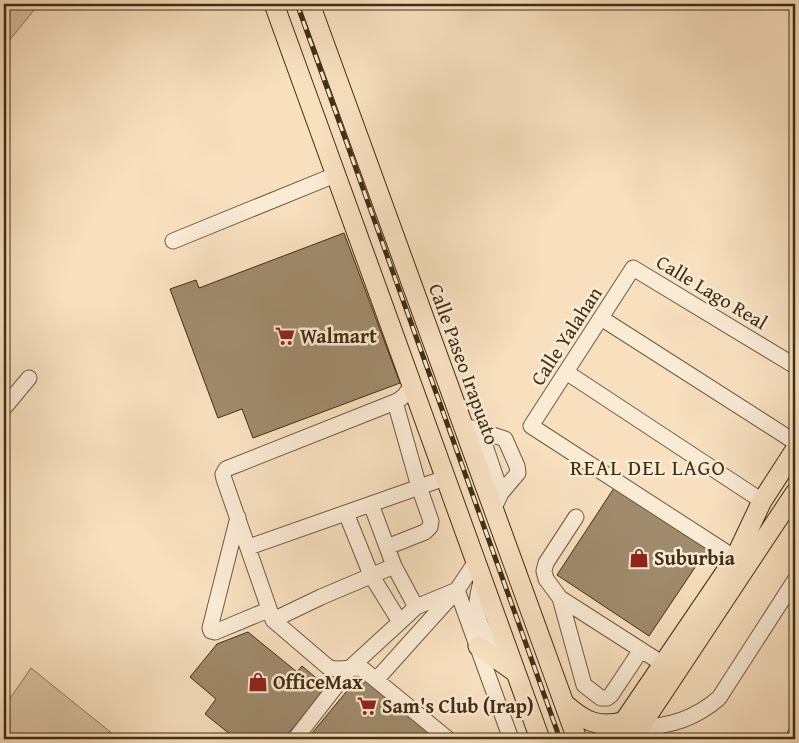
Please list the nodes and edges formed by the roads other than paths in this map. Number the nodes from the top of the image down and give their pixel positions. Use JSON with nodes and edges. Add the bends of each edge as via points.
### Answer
{"nodes":[{"id":1,"x":274,"y":4,"type":"edge"},
{"id":2,"x":310,"y":4,"type":"edge"},
{"id":3,"x":335,"y":175,"type":"junction"},
{"id":4,"x":173,"y":241,"type":"dead end"},
{"id":5,"x":634,"y":268,"type":"joint"},
{"id":6,"x":601,"y":318,"type":"junction"},
{"id":7,"x":795,"y":366,"type":"edge"},
{"id":8,"x":566,"y":372,"type":"junction"},
{"id":9,"x":29,"y":378,"type":"dead end"},
{"id":10,"x":411,"y":385,"type":"junction"},
{"id":11,"x":395,"y":402,"type":"junction"},
{"id":12,"x":4,"y":408,"type":"edge"},
{"id":13,"x":471,"y":428,"type":"junction"},
{"id":14,"x":795,"y":442,"type":"edge"},
{"id":15,"x":795,"y":450,"type":"edge"},
{"id":16,"x":445,"y":478,"type":"junction"},
{"id":17,"x":419,"y":487,"type":"junction"},
{"id":18,"x":501,"y":493,"type":"junction"},
{"id":19,"x":795,"y":493,"type":"edge"},
{"id":20,"x":762,"y":501,"type":"junction"},
{"id":21,"x":371,"y":504,"type":"junction"},
{"id":22,"x":493,"y":510,"type":"junction"},
{"id":23,"x":346,"y":513,"type":"junction"},
{"id":24,"x":576,"y":516,"type":"dead end"},
{"id":25,"x":238,"y":517,"type":"junction"},
{"id":26,"x":387,"y":546,"type":"junction"},
{"id":27,"x":249,"y":548,"type":"junction"},
{"id":28,"x":735,"y":558,"type":"junction"},
{"id":29,"x":394,"y":566,"type":"junction"},
{"id":30,"x":479,"y":571,"type":"junction"},
{"id":31,"x":371,"y":575,"type":"junction"},
{"id":32,"x":795,"y":580,"type":"edge"},
{"id":33,"x":457,"y":590,"type":"junction"},
{"id":34,"x":560,"y":598,"type":"junction"},
{"id":35,"x":416,"y":607,"type":"junction"},
{"id":36,"x":271,"y":615,"type":"junction"},
{"id":37,"x":400,"y":622,"type":"junction"},
{"id":38,"x":478,"y":646,"type":"junction"},
{"id":39,"x":640,"y":650,"type":"junction"},
{"id":40,"x":663,"y":664,"type":"junction"},
{"id":41,"x":513,"y":665,"type":"junction"},
{"id":42,"x":351,"y":668,"type":"junction"},
{"id":43,"x":376,"y":680,"type":"junction"},
{"id":44,"x":563,"y":703,"type":"junction"},
{"id":45,"x":636,"y":734,"type":"edge"},
{"id":46,"x":795,"y":735,"type":"edge"},
{"id":47,"x":295,"y":739,"type":"edge"},
{"id":48,"x":448,"y":739,"type":"edge"},
{"id":49,"x":511,"y":739,"type":"edge"},
{"id":50,"x":540,"y":739,"type":"edge"},
{"id":51,"x":577,"y":739,"type":"edge"},
{"id":52,"x":612,"y":739,"type":"edge"},
{"id":53,"x":793,"y":739,"type":"edge"}],
"edges":[{"from":1,"to":3,"type":"main road"},
{"from":2,"to":13,"type":"main road","name":"Calle Paseo Irapuato"},
{"from":3,"to":4,"type":"street"},
{"from":3,"to":10,"type":"main road"},
{"from":5,"to":6,"type":"street","name":"Calle Yalahan"},
{"from":5,"to":7,"type":"street","name":"Calle Lago Real"},
{"from":6,"to":8,"type":"street","name":"Calle Yalahan"},
{"from":6,"to":14,"type":"street"},
{"from":8,"to":20,"type":"street"},
{"from":8,"to":28,"type":"street","name":"Calle Yalahan","via":[[531,426]]},
{"from":9,"to":12,"type":"street"},
{"from":10,"to":11,"type":"street","via":[[408,393]]},
{"from":10,"to":16,"type":"main road"},
{"from":11,"to":17,"type":"street"},
{"from":11,"to":25,"type":"street","via":[[226,469],[224,478]]},
{"from":13,"to":18,"type":"street"},
{"from":13,"to":18,"type":"street","via":[[505,439],[518,473]]},
{"from":13,"to":22,"type":"main road","name":"Calle Paseo Irapuato"},
{"from":15,"to":20,"type":"main road"},
{"from":16,"to":17,"type":"street"},
{"from":16,"to":30,"type":"main road"},
{"from":17,"to":21,"type":"street"},
{"from":17,"to":26,"type":"street","via":[[432,521],[430,527],[425,532]]},
{"from":18,"to":22,"type":"street"},
{"from":19,"to":45,"type":"main road"},
{"from":20,"to":28,"type":"main road"},
{"from":21,"to":23,"type":"street"},
{"from":21,"to":26,"type":"street"},
{"from":22,"to":44,"type":"main road","name":"Calle Paseo Irapuato"},
{"from":23,"to":27,"type":"street"},
{"from":23,"to":31,"type":"street"},
{"from":24,"to":34,"type":"street","via":[[544,571]]},
{"from":25,"to":27,"type":"street"},
{"from":25,"to":36,"type":"street","via":[[211,631]]},
{"from":26,"to":29,"type":"street"},
{"from":27,"to":36,"type":"street"},
{"from":28,"to":40,"type":"main road"},
{"from":29,"to":31,"type":"street"},
{"from":29,"to":35,"type":"street"},
{"from":30,"to":33,"type":"street"},
{"from":30,"to":41,"type":"main road"},
{"from":31,"to":36,"type":"street"},
{"from":31,"to":37,"type":"street"},
{"from":32,"to":45,"type":"street","via":[[719,698],[689,718]]},
{"from":33,"to":35,"type":"street"},
{"from":33,"to":38,"type":"street"},
{"from":33,"to":43,"type":"street"},
{"from":34,"to":39,"type":"street"},
{"from":34,"to":39,"type":"street","via":[[584,686],[602,698],[611,695]]},
{"from":35,"to":37,"type":"street"},
{"from":36,"to":42,"type":"street","via":[[328,667],[334,670]]},
{"from":37,"to":42,"type":"street"},
{"from":38,"to":41,"type":"main road"},
{"from":38,"to":49,"type":"street"},
{"from":39,"to":40,"type":"street"},
{"from":40,"to":45,"type":"main road"},
{"from":41,"to":50,"type":"main road"},
{"from":42,"to":43,"type":"street","via":[[358,667]]},
{"from":42,"to":47,"type":"street"},
{"from":43,"to":48,"type":"street"},
{"from":44,"to":45,"type":"main road","via":[[592,723],[610,724]]},
{"from":44,"to":51,"type":"main road","name":"Calle Paseo Irapuato"},
{"from":45,"to":52,"type":"main road"},
{"from":46,"to":53,"type":"street"}]}
